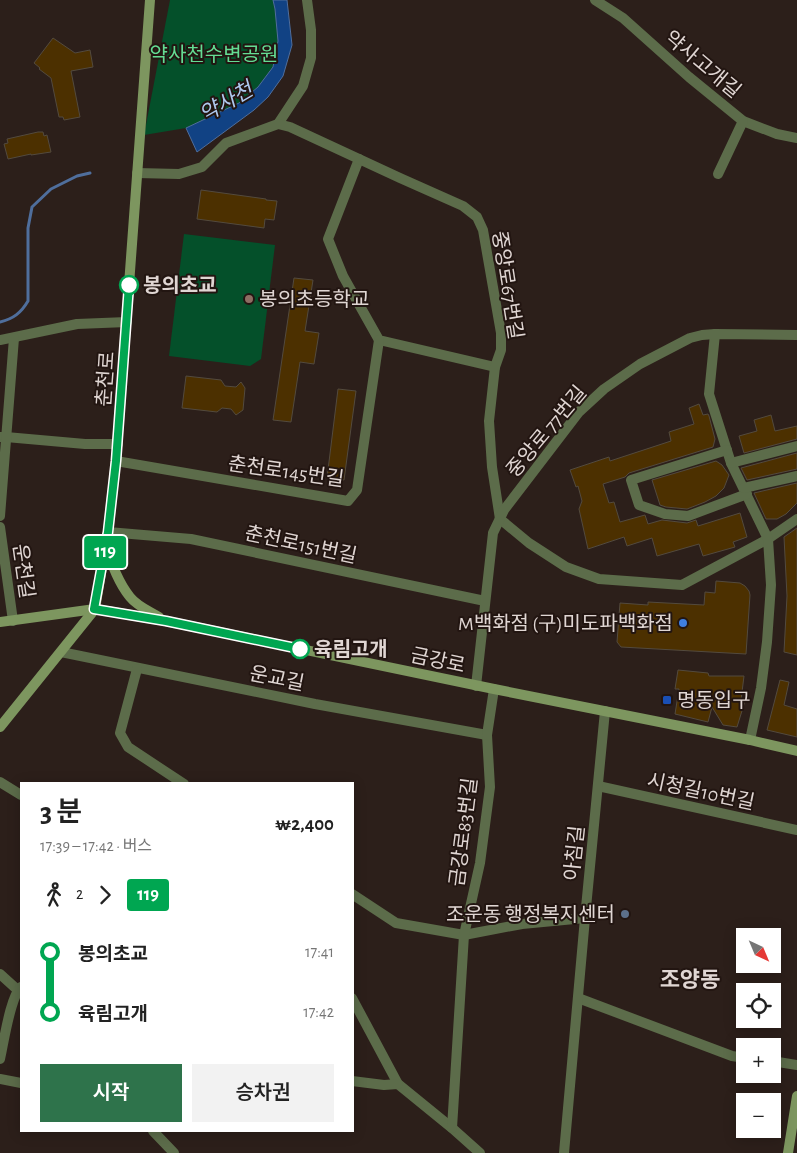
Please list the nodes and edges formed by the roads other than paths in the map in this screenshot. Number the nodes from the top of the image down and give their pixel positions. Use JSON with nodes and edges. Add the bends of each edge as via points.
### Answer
{"nodes":[{"id":1,"x":150,"y":0,"type":"edge"},
{"id":2,"x":307,"y":0,"type":"edge"},
{"id":3,"x":595,"y":0,"type":"edge"},
{"id":4,"x":743,"y":121,"type":"junction"},
{"id":5,"x":278,"y":124,"type":"junction"},
{"id":6,"x":797,"y":138,"type":"edge"},
{"id":7,"x":359,"y":159,"type":"junction"},
{"id":8,"x":137,"y":173,"type":"junction"},
{"id":9,"x":718,"y":174,"type":"dead end"},
{"id":10,"x":127,"y":322,"type":"junction"},
{"id":11,"x":715,"y":334,"type":"junction"},
{"id":12,"x":797,"y":335,"type":"edge"},
{"id":13,"x":14,"y":338,"type":"junction"},
{"id":14,"x":0,"y":340,"type":"edge"},
{"id":15,"x":379,"y":340,"type":"junction"},
{"id":16,"x":495,"y":368,"type":"junction"},
{"id":17,"x":3,"y":437,"type":"edge"},
{"id":18,"x":118,"y":444,"type":"junction"},
{"id":19,"x":797,"y":446,"type":"edge"},
{"id":20,"x":727,"y":450,"type":"junction"},
{"id":21,"x":116,"y":461,"type":"junction"},
{"id":22,"x":731,"y":462,"type":"junction"},
{"id":23,"x":797,"y":476,"type":"edge"},
{"id":24,"x":746,"y":491,"type":"junction"},
{"id":25,"x":0,"y":516,"type":"edge"},
{"id":26,"x":500,"y":519,"type":"junction"},
{"id":27,"x":797,"y":519,"type":"edge"},
{"id":28,"x":0,"y":527,"type":"edge"},
{"id":29,"x":108,"y":532,"type":"junction"},
{"id":30,"x":768,"y":539,"type":"junction"},
{"id":31,"x":106,"y":545,"type":"junction"},
{"id":32,"x":485,"y":601,"type":"junction"},
{"id":33,"x":94,"y":609,"type":"junction"},
{"id":34,"x":13,"y":620,"type":"junction"},
{"id":35,"x":166,"y":621,"type":"junction"},
{"id":36,"x":0,"y":622,"type":"edge"},
{"id":37,"x":61,"y":652,"type":"junction"},
{"id":38,"x":137,"y":669,"type":"junction"},
{"id":39,"x":476,"y":686,"type":"junction"},
{"id":40,"x":494,"y":689,"type":"junction"},
{"id":41,"x":606,"y":711,"type":"junction"},
{"id":42,"x":0,"y":727,"type":"edge"},
{"id":43,"x":487,"y":735,"type":"junction"},
{"id":44,"x":750,"y":740,"type":"junction"},
{"id":45,"x":797,"y":751,"type":"edge"},
{"id":46,"x":0,"y":782,"type":"edge"},
{"id":47,"x":181,"y":782,"type":"edge"},
{"id":48,"x":598,"y":786,"type":"junction"},
{"id":49,"x":20,"y":795,"type":"edge"},
{"id":50,"x":797,"y":830,"type":"edge"},
{"id":51,"x":354,"y":895,"type":"edge"},
{"id":52,"x":585,"y":918,"type":"junction"},
{"id":53,"x":464,"y":935,"type":"junction"},
{"id":54,"x":0,"y":974,"type":"edge"},
{"id":55,"x":20,"y":990,"type":"edge"},
{"id":56,"x":578,"y":998,"type":"junction"},
{"id":57,"x":354,"y":1002,"type":"edge"},
{"id":58,"x":736,"y":1057,"type":"edge"},
{"id":59,"x":0,"y":1059,"type":"edge"},
{"id":60,"x":781,"y":1062,"type":"edge"},
{"id":61,"x":797,"y":1065,"type":"edge"},
{"id":62,"x":0,"y":1079,"type":"edge"},
{"id":63,"x":354,"y":1081,"type":"edge"},
{"id":64,"x":20,"y":1083,"type":"edge"},
{"id":65,"x":398,"y":1084,"type":"junction"},
{"id":66,"x":797,"y":1096,"type":"edge"},
{"id":67,"x":452,"y":1128,"type":"junction"},
{"id":68,"x":154,"y":1132,"type":"edge"},
{"id":69,"x":174,"y":1153,"type":"edge"},
{"id":70,"x":480,"y":1153,"type":"edge"},
{"id":71,"x":564,"y":1153,"type":"edge"},
{"id":72,"x":788,"y":1153,"type":"edge"}],
"edges":[{"from":1,"to":8,"type":"street","name":"춘천로"},
{"from":2,"to":5,"type":"street","via":[[311,58],[303,86]]},
{"from":3,"to":4,"type":"street","name":"약사고개길","via":[[622,18]]},
{"from":4,"to":6,"type":"street","name":"약사고개길"},
{"from":4,"to":9,"type":"street"},
{"from":5,"to":7,"type":"street","name":"중앙로67번길"},
{"from":5,"to":8,"type":"street","via":[[226,143],[202,166],[178,174]]},
{"from":7,"to":15,"type":"street","via":[[328,239],[343,276]]},
{"from":7,"to":16,"type":"street","name":"중앙로67번길","via":[[463,206],[477,217],[483,230],[501,333],[501,350]]},
{"from":8,"to":10,"type":"street","name":"춘천로"},
{"from":10,"to":13,"type":"street","via":[[77,324]]},
{"from":10,"to":18,"type":"street","name":"춘천로"},
{"from":11,"to":12,"type":"street","name":"중앙로 77번길"},
{"from":11,"to":20,"type":"street","via":[[709,394]]},
{"from":11,"to":26,"type":"street","name":"중앙로 77번길","via":[[690,338],[640,364],[604,389],[579,412]]},
{"from":13,"to":14,"type":"street"},
{"from":13,"to":17,"type":"street"},
{"from":15,"to":16,"type":"street"},
{"from":15,"to":21,"type":"street","name":"춘천로145번길","via":[[357,490],[348,501]]},
{"from":16,"to":26,"type":"street","name":"중앙로67번길","via":[[488,420]]},
{"from":17,"to":18,"type":"street"},
{"from":17,"to":25,"type":"street"},
{"from":18,"to":21,"type":"street","name":"춘천로"},
{"from":19,"to":22,"type":"street"},
{"from":20,"to":22,"type":"street"},
{"from":20,"to":24,"type":"street","via":[[631,480],[639,505],[664,514],[688,516]]},
{"from":21,"to":29,"type":"street","name":"춘천로"},
{"from":22,"to":24,"type":"street"},
{"from":23,"to":24,"type":"street"},
{"from":24,"to":30,"type":"street"},
{"from":26,"to":30,"type":"street","via":[[566,567],[608,580],[682,585]]},
{"from":26,"to":32,"type":"street","via":[[493,533]]},
{"from":27,"to":30,"type":"street"},
{"from":28,"to":34,"type":"street","name":"운천길"},
{"from":29,"to":31,"type":"street","name":"춘천로"},
{"from":29,"to":32,"type":"street","name":"춘천로151번길","via":[[191,539]]},
{"from":30,"to":44,"type":"street","via":[[771,585],[767,642]]},
{"from":31,"to":33,"type":"street","name":"춘천로"},
{"from":31,"to":35,"type":"street","via":[[117,577],[130,597]]},
{"from":32,"to":39,"type":"street"},
{"from":33,"to":34,"type":"street","name":"금강로"},
{"from":33,"to":35,"type":"street","name":"금강로"},
{"from":33,"to":37,"type":"street","name":"춘천로"},
{"from":34,"to":36,"type":"street","name":"금강로"},
{"from":35,"to":39,"type":"street","name":"금강로"},
{"from":37,"to":38,"type":"street","name":"운교길"},
{"from":37,"to":42,"type":"street","name":"춘천로"},
{"from":38,"to":43,"type":"street","name":"운교길"},
{"from":38,"to":47,"type":"street","via":[[120,733],[128,747]]},
{"from":39,"to":40,"type":"street","name":"금강로"},
{"from":40,"to":41,"type":"street","name":"금강로"},
{"from":40,"to":43,"type":"street","name":"금강로83번길"},
{"from":41,"to":44,"type":"street","name":"금강로"},
{"from":41,"to":48,"type":"street","name":"아침길"},
{"from":43,"to":53,"type":"street","name":"금강로83번길","via":[[490,787],[480,863]]},
{"from":44,"to":45,"type":"street","name":"금강로"},
{"from":46,"to":49,"type":"street"},
{"from":48,"to":50,"type":"street","name":"시청길10번길"},
{"from":48,"to":52,"type":"street","name":"아침길"},
{"from":51,"to":53,"type":"street","via":[[396,923]]},
{"from":52,"to":53,"type":"street","via":[[522,924]]},
{"from":52,"to":56,"type":"street","name":"아침길"},
{"from":53,"to":67,"type":"street","name":"금강로83번길"},
{"from":54,"to":55,"type":"street"},
{"from":55,"to":59,"type":"street","via":[[13,1000]]},
{"from":56,"to":58,"type":"street"},
{"from":56,"to":71,"type":"street","name":"아침길"},
{"from":57,"to":65,"type":"street"},
{"from":60,"to":61,"type":"street"},
{"from":62,"to":64,"type":"street"},
{"from":63,"to":65,"type":"street"},
{"from":65,"to":67,"type":"street"},
{"from":66,"to":72,"type":"street"},
{"from":67,"to":70,"type":"street"},
{"from":68,"to":69,"type":"street"}]}
